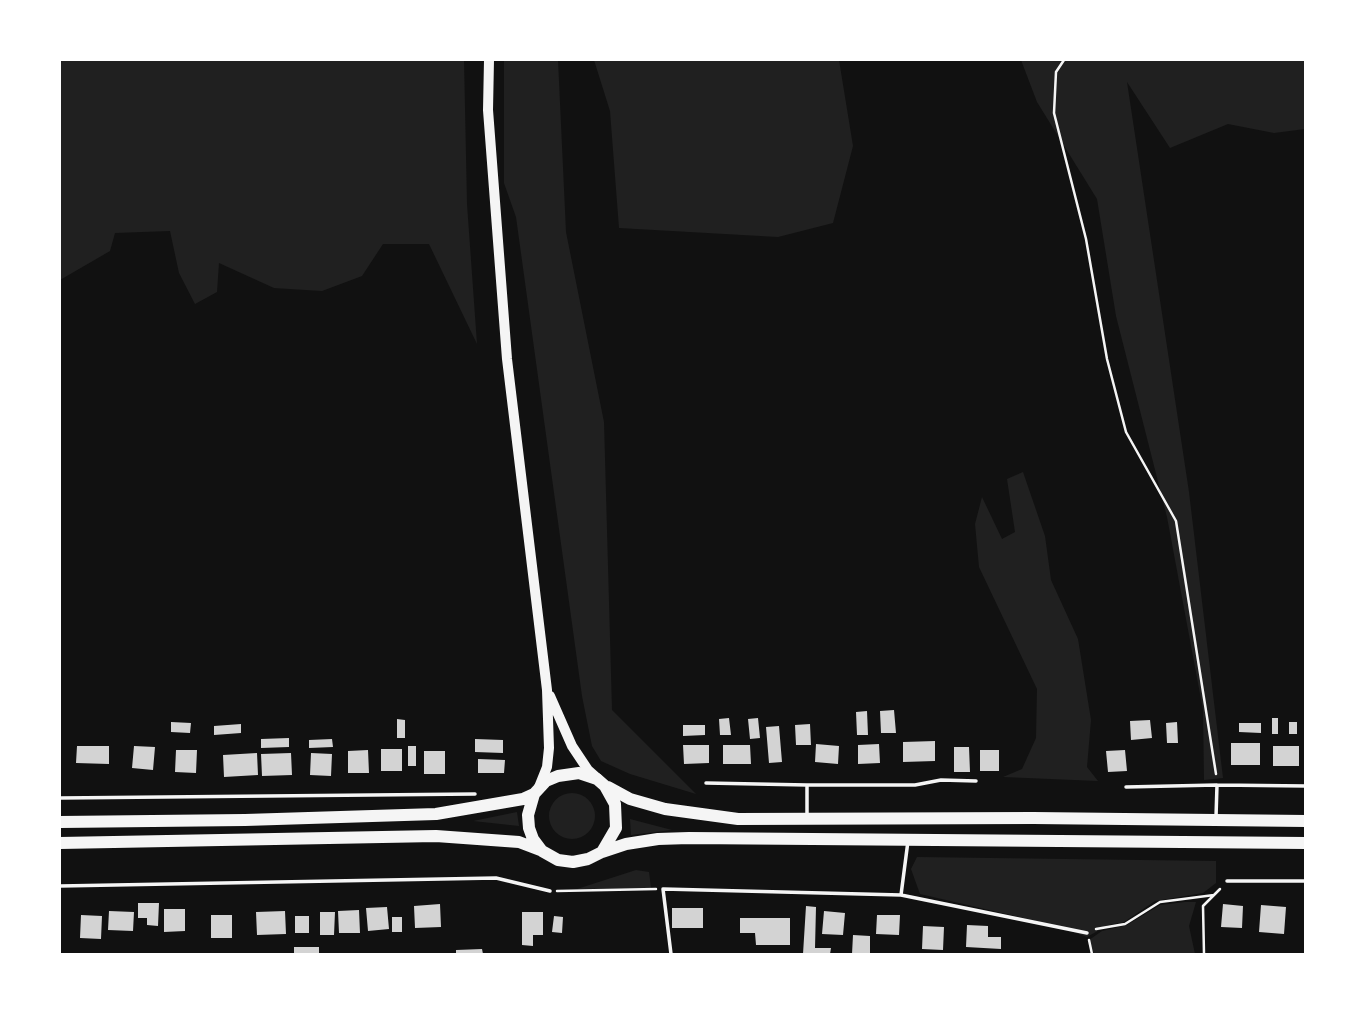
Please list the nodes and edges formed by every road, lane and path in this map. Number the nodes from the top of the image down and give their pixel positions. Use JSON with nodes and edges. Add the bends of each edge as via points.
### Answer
{"nodes":[{"id":1,"x":489,"y":60,"type":"edge"},
{"id":2,"x":1064,"y":60,"type":"edge"},
{"id":3,"x":547,"y":690,"type":"junction"},
{"id":4,"x":976,"y":781,"type":"dead end"},
{"id":5,"x":601,"y":782,"type":"junction"},
{"id":6,"x":706,"y":783,"type":"dead end"},
{"id":7,"x":807,"y":785,"type":"junction"},
{"id":8,"x":1217,"y":785,"type":"junction"},
{"id":9,"x":1306,"y":786,"type":"edge"},
{"id":10,"x":1126,"y":787,"type":"dead end"},
{"id":11,"x":536,"y":791,"type":"junction"},
{"id":12,"x":475,"y":794,"type":"dead end"},
{"id":13,"x":60,"y":798,"type":"edge"},
{"id":14,"x":807,"y":819,"type":"junction"},
{"id":15,"x":1216,"y":820,"type":"junction"},
{"id":16,"x":60,"y":821,"type":"edge"},
{"id":17,"x":1306,"y":821,"type":"edge"},
{"id":18,"x":908,"y":839,"type":"junction"},
{"id":19,"x":60,"y":843,"type":"edge"},
{"id":20,"x":1306,"y":843,"type":"edge"},
{"id":21,"x":542,"y":851,"type":"junction"},
{"id":22,"x":602,"y":852,"type":"junction"},
{"id":23,"x":1227,"y":881,"type":"joint"},
{"id":24,"x":1306,"y":881,"type":"edge"},
{"id":25,"x":60,"y":886,"type":"edge"},
{"id":26,"x":663,"y":889,"type":"junction"},
{"id":27,"x":550,"y":891,"type":"joint"},
{"id":28,"x":901,"y":895,"type":"junction"},
{"id":29,"x":1214,"y":895,"type":"junction"},
{"id":30,"x":1087,"y":933,"type":"junction"},
{"id":31,"x":671,"y":954,"type":"edge"},
{"id":32,"x":1092,"y":954,"type":"edge"},
{"id":33,"x":1204,"y":954,"type":"edge"}],
"edges":[{"from":1,"to":3,"type":"main road","via":[[488,110],[507,359]]},
{"from":2,"to":8,"type":"path","via":[[1056,72],[1054,113],[1126,432],[1176,521]]},
{"from":3,"to":5,"type":"main road","via":[[572,746]]},
{"from":3,"to":11,"type":"main road","via":[[548,757]]},
{"from":4,"to":7,"type":"lane"},
{"from":5,"to":11,"type":"main road","via":[[569,773],[546,781]]},
{"from":5,"to":14,"type":"main road","via":[[630,799],[665,809],[738,819]]},
{"from":5,"to":22,"type":"main road","via":[[612,796],[617,816],[616,828]]},
{"from":6,"to":7,"type":"lane"},
{"from":7,"to":14,"type":"lane"},
{"from":8,"to":9,"type":"lane"},
{"from":8,"to":10,"type":"lane"},
{"from":8,"to":15,"type":"lane"},
{"from":11,"to":16,"type":"main road","via":[[510,802],[436,814]]},
{"from":11,"to":21,"type":"main road","via":[[529,828]]},
{"from":12,"to":13,"type":"lane"},
{"from":14,"to":15,"type":"main road"},
{"from":15,"to":17,"type":"main road"},
{"from":18,"to":20,"type":"main road"},
{"from":18,"to":22,"type":"main road","via":[[658,839]]},
{"from":18,"to":28,"type":"lane"},
{"from":19,"to":21,"type":"main road","via":[[436,836],[519,842]]},
{"from":21,"to":22,"type":"main road","via":[[573,862]]},
{"from":23,"to":24,"type":"lane"},
{"from":23,"to":29,"type":"path"},
{"from":25,"to":27,"type":"lane","via":[[496,878]]},
{"from":26,"to":27,"type":"path"},
{"from":26,"to":28,"type":"lane"},
{"from":26,"to":31,"type":"lane"},
{"from":28,"to":30,"type":"lane"},
{"from":29,"to":30,"type":"path","via":[[1160,902],[1125,925]]},
{"from":29,"to":33,"type":"path","via":[[1203,906]]},
{"from":30,"to":32,"type":"path"}]}
